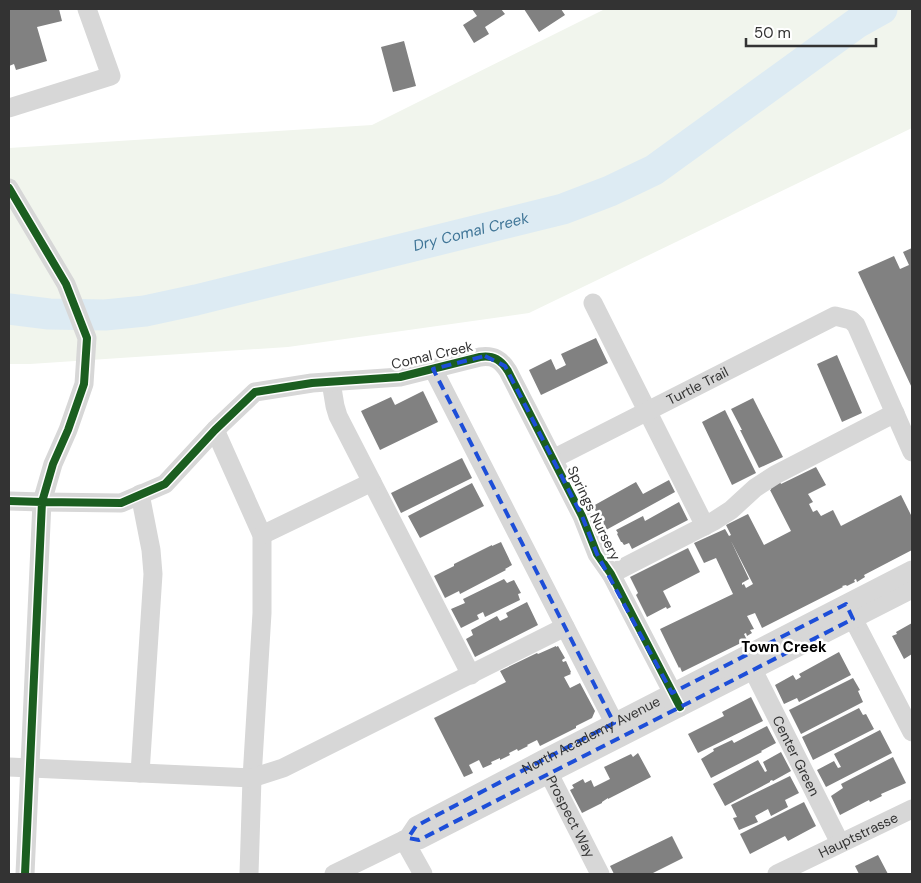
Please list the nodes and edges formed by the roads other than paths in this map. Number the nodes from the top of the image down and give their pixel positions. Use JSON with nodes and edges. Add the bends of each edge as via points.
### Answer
{"nodes":[{"id":1,"x":88,"y":9,"type":"edge"},
{"id":2,"x":9,"y":108,"type":"edge"},
{"id":3,"x":9,"y":188,"type":"edge"},
{"id":4,"x":593,"y":303,"type":"dead end"},
{"id":5,"x":497,"y":359,"type":"joint"},
{"id":6,"x":433,"y":369,"type":"junction"},
{"id":7,"x":332,"y":382,"type":"junction"},
{"id":8,"x":647,"y":411,"type":"junction"},
{"id":9,"x":895,"y":413,"type":"junction"},
{"id":10,"x":215,"y":430,"type":"junction"},
{"id":11,"x":911,"y":444,"type":"edge"},
{"id":12,"x":553,"y":459,"type":"junction"},
{"id":13,"x":372,"y":482,"type":"junction"},
{"id":14,"x":140,"y":494,"type":"junction"},
{"id":15,"x":9,"y":501,"type":"edge"},
{"id":16,"x":42,"y":502,"type":"junction"},
{"id":17,"x":705,"y":526,"type":"junction"},
{"id":18,"x":262,"y":535,"type":"junction"},
{"id":19,"x":912,"y":570,"type":"edge"},
{"id":20,"x":611,"y":574,"type":"junction"},
{"id":21,"x":912,"y":589,"type":"edge"},
{"id":22,"x":850,"y":612,"type":"junction"},
{"id":23,"x":565,"y":627,"type":"junction"},
{"id":24,"x":753,"y":670,"type":"junction"},
{"id":25,"x":471,"y":675,"type":"junction"},
{"id":26,"x":676,"y":700,"type":"junction"},
{"id":27,"x":618,"y":730,"type":"junction"},
{"id":28,"x":912,"y":732,"type":"edge"},
{"id":29,"x":9,"y":767,"type":"edge"},
{"id":30,"x":545,"y":767,"type":"junction"},
{"id":31,"x":30,"y":769,"type":"junction"},
{"id":32,"x":140,"y":773,"type":"junction"},
{"id":33,"x":252,"y":778,"type":"junction"},
{"id":34,"x":912,"y":809,"type":"edge"},
{"id":35,"x":406,"y":839,"type":"junction"},
{"id":36,"x":840,"y":843,"type":"junction"},
{"id":37,"x":25,"y":874,"type":"edge"},
{"id":38,"x":249,"y":874,"type":"edge"},
{"id":39,"x":334,"y":874,"type":"edge"},
{"id":40,"x":423,"y":874,"type":"edge"},
{"id":41,"x":600,"y":874,"type":"edge"},
{"id":42,"x":777,"y":874,"type":"edge"}],
"edges":[{"from":1,"to":2,"type":"street","via":[[111,76]]},
{"from":3,"to":16,"type":"street","via":[[66,284],[87,338],[84,384]]},
{"from":4,"to":8,"type":"street"},
{"from":5,"to":6,"type":"street","name":"Comal Creek","via":[[480,357]]},
{"from":5,"to":12,"type":"street","name":"Springs Nursery","via":[[508,371]]},
{"from":6,"to":7,"type":"street","name":"Comal Creek","via":[[400,377]]},
{"from":6,"to":23,"type":"street"},
{"from":7,"to":10,"type":"street","name":"Comal Creek","via":[[255,392]]},
{"from":7,"to":13,"type":"street","via":[[336,412]]},
{"from":8,"to":9,"type":"street","name":"Turtle Trail","via":[[837,316],[856,325]]},
{"from":8,"to":12,"type":"street","name":"Turtle Trail"},
{"from":8,"to":17,"type":"street"},
{"from":9,"to":11,"type":"street"},
{"from":9,"to":17,"type":"street","via":[[768,479],[731,510]]},
{"from":10,"to":14,"type":"street","name":"Comal Creek","via":[[165,484]]},
{"from":10,"to":18,"type":"street"},
{"from":12,"to":20,"type":"street","name":"Springs Nursery","via":[[597,554]]},
{"from":13,"to":18,"type":"street"},
{"from":13,"to":25,"type":"street"},
{"from":14,"to":16,"type":"street","name":"Comal Creek","via":[[120,503]]},
{"from":14,"to":32,"type":"street","via":[[153,574]]},
{"from":15,"to":16,"type":"street","name":"Comal Creek"},
{"from":16,"to":31,"type":"street"},
{"from":17,"to":20,"type":"street"},
{"from":18,"to":33,"type":"street","via":[[262,613]]},
{"from":19,"to":22,"type":"street","name":"North Academy Avenue"},
{"from":20,"to":26,"type":"street","name":"Springs Nursery"},
{"from":21,"to":22,"type":"street","name":"North Academy Avenue"},
{"from":22,"to":24,"type":"street","name":"North Academy Avenue"},
{"from":22,"to":26,"type":"street","name":"North Academy Avenue"},
{"from":22,"to":28,"type":"street"},
{"from":23,"to":25,"type":"street"},
{"from":23,"to":27,"type":"street"},
{"from":24,"to":26,"type":"street","name":"North Academy Avenue"},
{"from":24,"to":36,"type":"street","name":"Center Green"},
{"from":25,"to":33,"type":"street","via":[[283,768]]},
{"from":26,"to":27,"type":"street","name":"North Academy Avenue"},
{"from":27,"to":30,"type":"street","name":"North Academy Avenue"},
{"from":29,"to":31,"type":"street"},
{"from":30,"to":35,"type":"street","name":"North Academy Avenue","via":[[416,826]]},
{"from":30,"to":41,"type":"street","name":"Prospect Way"},
{"from":31,"to":32,"type":"street"},
{"from":31,"to":37,"type":"street"},
{"from":32,"to":33,"type":"street"},
{"from":33,"to":38,"type":"street"},
{"from":34,"to":36,"type":"street","name":"Hauptstrasse"},
{"from":35,"to":39,"type":"street","name":"North Academy Avenue"},
{"from":35,"to":40,"type":"street"},
{"from":36,"to":42,"type":"street","name":"Hauptstrasse"}]}
